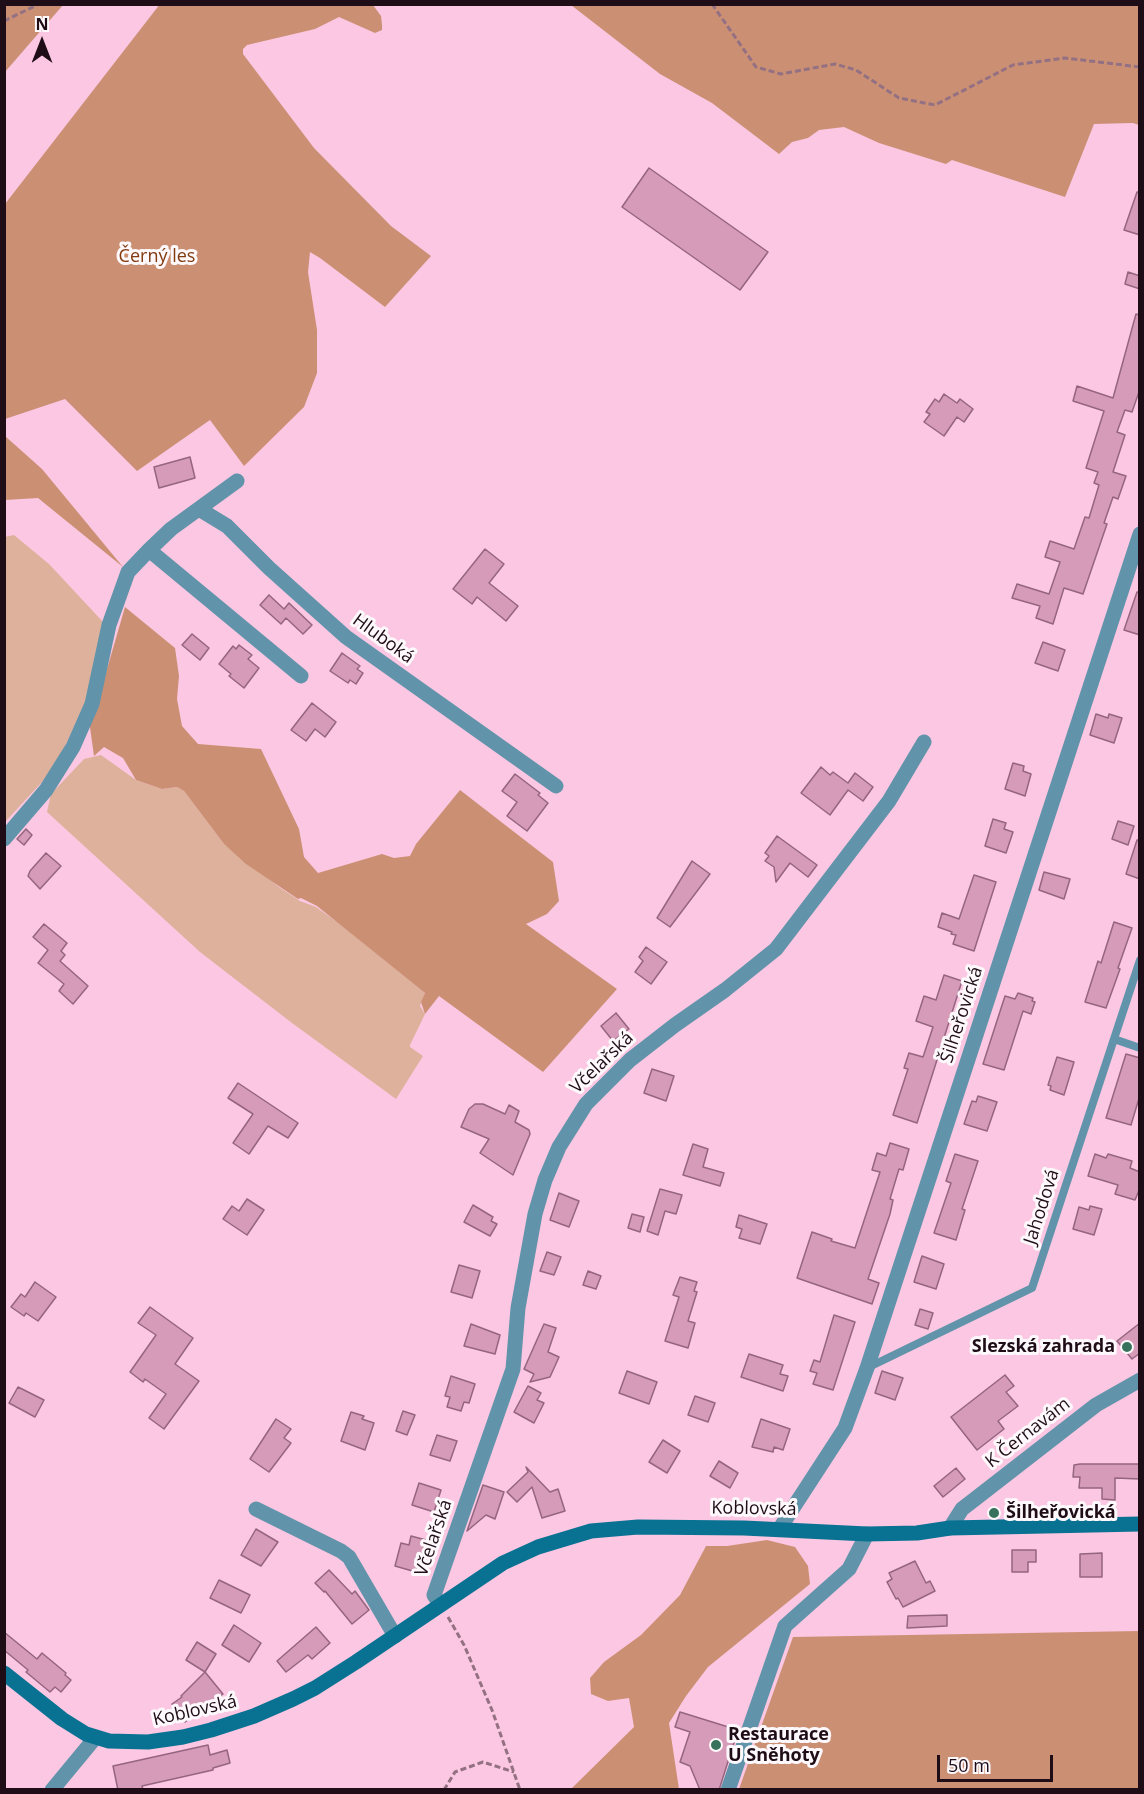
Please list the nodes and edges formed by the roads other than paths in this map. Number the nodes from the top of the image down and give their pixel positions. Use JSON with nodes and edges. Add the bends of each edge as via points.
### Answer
{"nodes":[{"id":1,"x":237,"y":481,"type":"dead end"},
{"id":2,"x":199,"y":509,"type":"junction"},
{"id":3,"x":1140,"y":534,"type":"edge"},
{"id":4,"x":148,"y":550,"type":"junction"},
{"id":5,"x":301,"y":676,"type":"dead end"},
{"id":6,"x":924,"y":742,"type":"dead end"},
{"id":7,"x":556,"y":786,"type":"dead end"},
{"id":8,"x":4,"y":839,"type":"edge"},
{"id":9,"x":1140,"y":960,"type":"edge"},
{"id":10,"x":1114,"y":1039,"type":"junction"},
{"id":11,"x":1140,"y":1048,"type":"edge"},
{"id":12,"x":867,"y":1368,"type":"junction"},
{"id":13,"x":1140,"y":1380,"type":"edge"},
{"id":14,"x":256,"y":1509,"type":"dead end"},
{"id":15,"x":1140,"y":1524,"type":"edge"},
{"id":16,"x":780,"y":1528,"type":"junction"},
{"id":17,"x":950,"y":1528,"type":"junction"},
{"id":18,"x":867,"y":1534,"type":"junction"},
{"id":19,"x":440,"y":1604,"type":"junction"},
{"id":20,"x":395,"y":1636,"type":"junction"},
{"id":21,"x":4,"y":1673,"type":"edge"},
{"id":22,"x":95,"y":1738,"type":"junction"},
{"id":23,"x":52,"y":1790,"type":"edge"},
{"id":24,"x":728,"y":1790,"type":"edge"}],
"edges":[{"from":1,"to":2,"type":"street"},
{"from":2,"to":4,"type":"street"},
{"from":2,"to":7,"type":"street","name":"Hluboká","via":[[227,526],[346,637]]},
{"from":3,"to":12,"type":"street","name":"Šilheřovická"},
{"from":4,"to":5,"type":"street"},
{"from":4,"to":8,"type":"street","via":[[128,572],[109,625],[92,704],[73,747],[46,790]]},
{"from":6,"to":19,"type":"street","name":"Včelařská","via":[[889,801],[776,949],[630,1060],[586,1104],[559,1147],[535,1214],[518,1308],[513,1369],[434,1595]]},
{"from":9,"to":10,"type":"lane","name":"Jahodová"},
{"from":10,"to":11,"type":"lane"},
{"from":10,"to":12,"type":"lane","name":"Jahodová","via":[[1032,1288]]},
{"from":12,"to":16,"type":"street","name":"Šilheřovická","via":[[845,1428]]},
{"from":13,"to":17,"type":"street","name":"K Černavám","via":[[1067,1426],[975,1498]]},
{"from":14,"to":20,"type":"street","via":[[349,1557]]},
{"from":15,"to":17,"type":"street","name":"Koblovská"},
{"from":16,"to":18,"type":"street","name":"Koblovská"},
{"from":16,"to":19,"type":"street","name":"Koblovská","via":[[638,1527],[591,1532],[555,1541],[503,1563]]},
{"from":17,"to":18,"type":"street","name":"Koblovská"},
{"from":18,"to":24,"type":"street","via":[[849,1569],[785,1626]]},
{"from":19,"to":20,"type":"street","name":"Koblovská"},
{"from":20,"to":22,"type":"street","name":"Koblovská","via":[[315,1688],[254,1716],[198,1733],[148,1742],[120,1743]]},
{"from":21,"to":22,"type":"street","name":"Koblovská","via":[[62,1719]]},
{"from":22,"to":23,"type":"street"}]}
